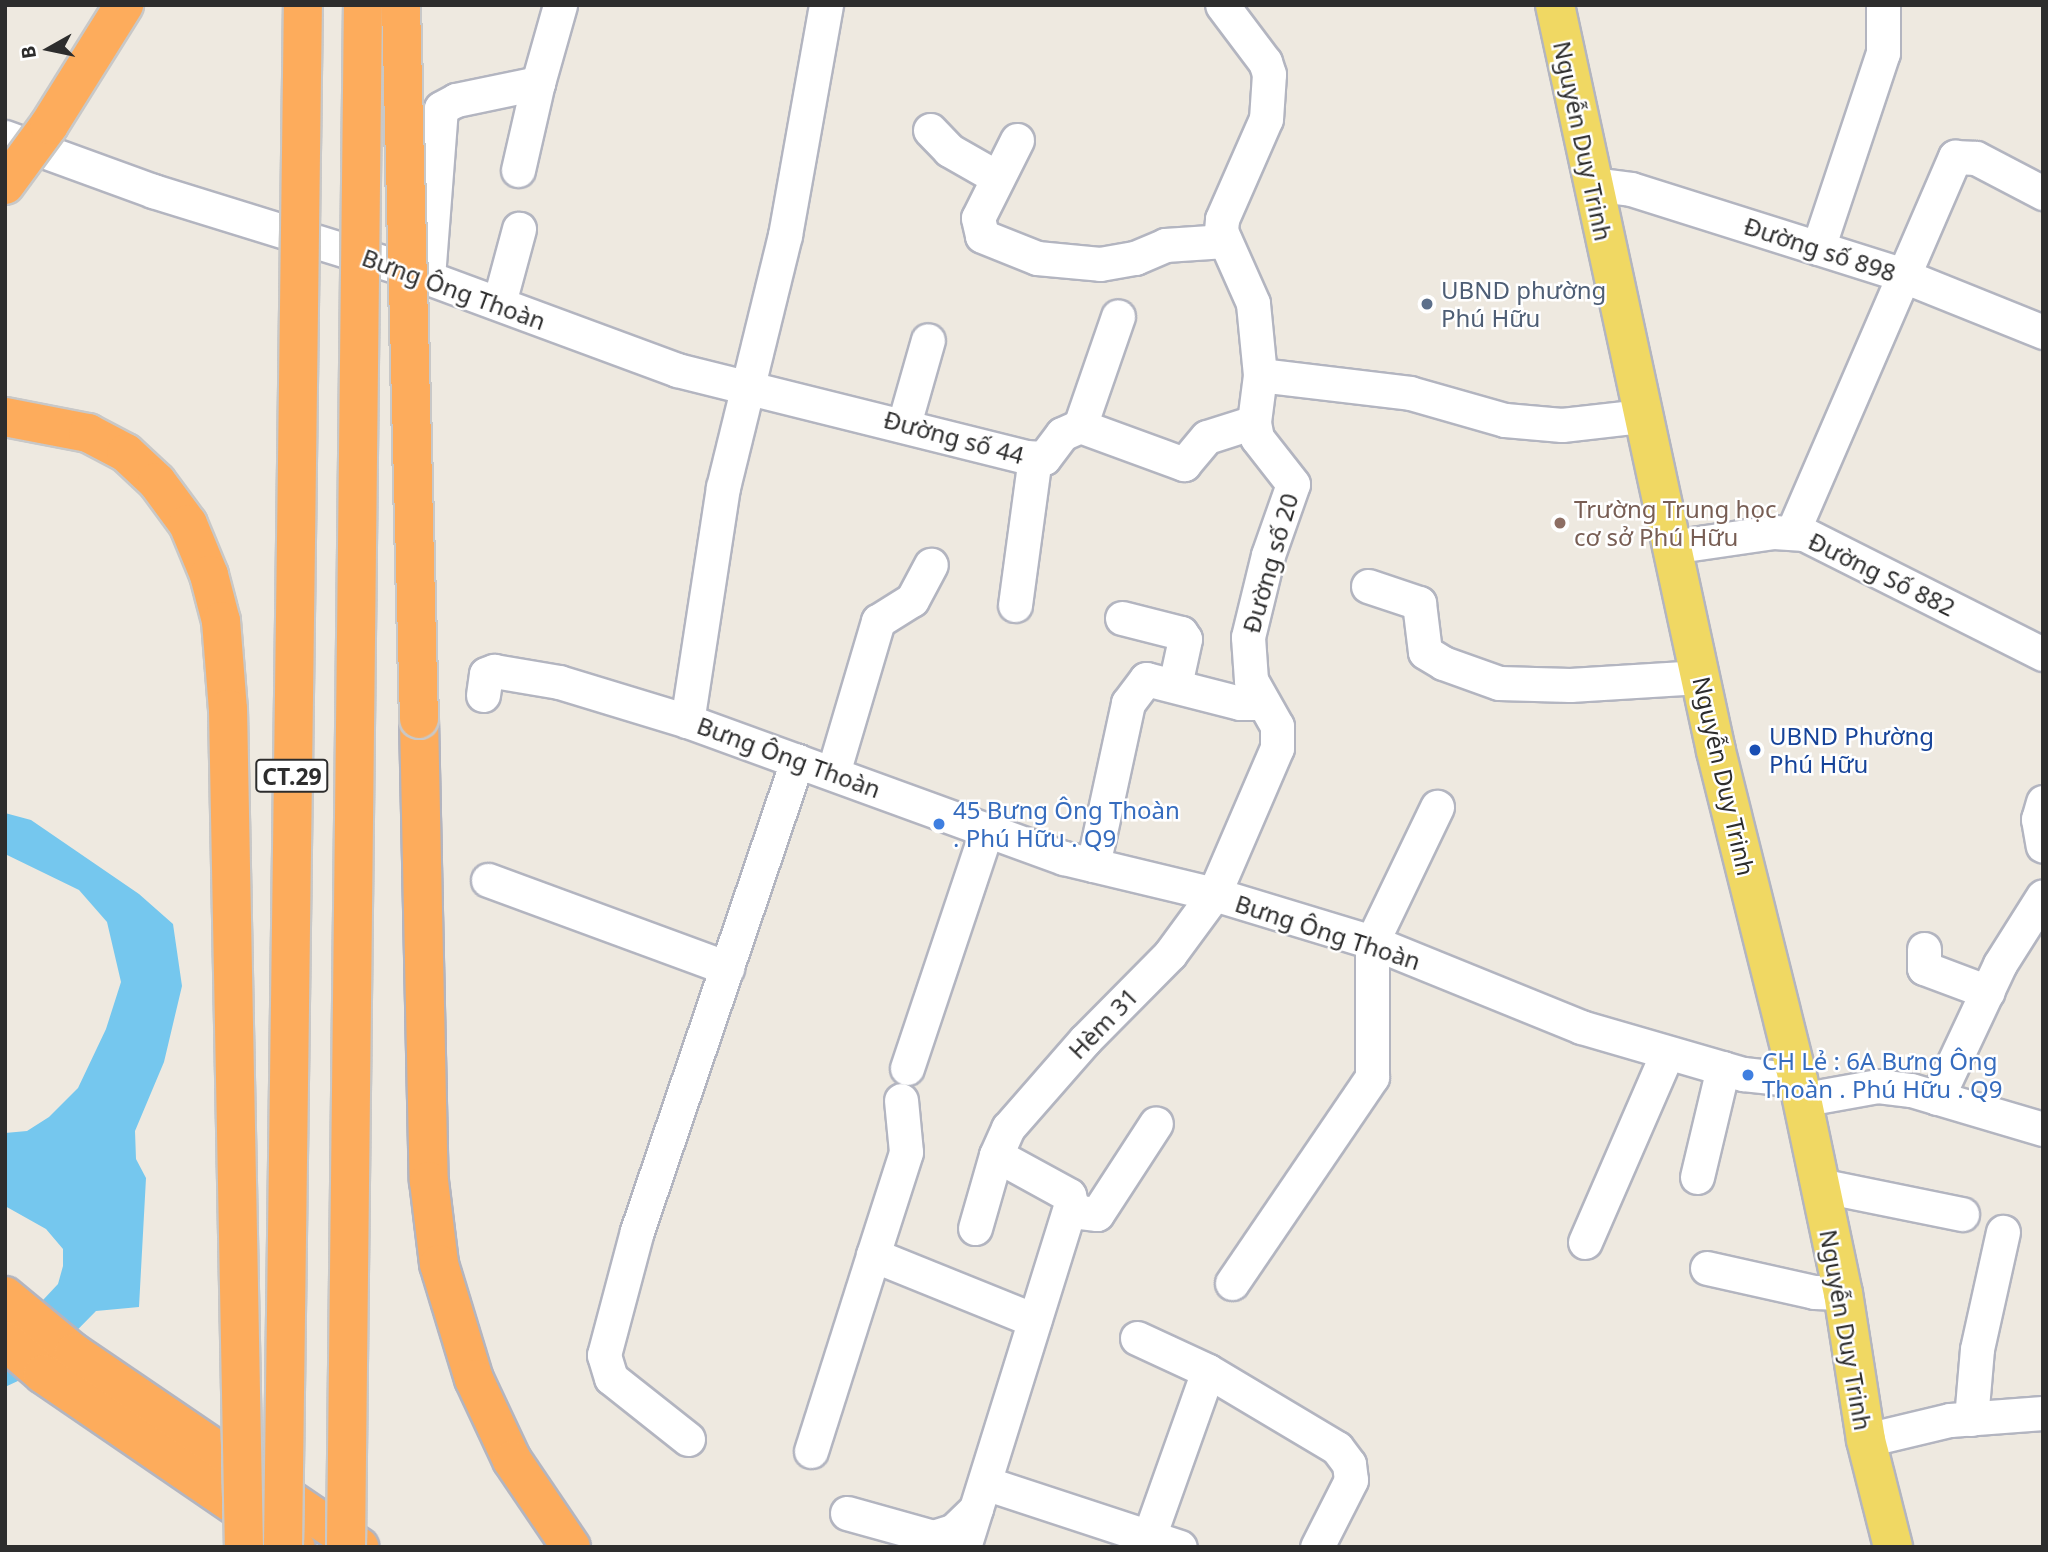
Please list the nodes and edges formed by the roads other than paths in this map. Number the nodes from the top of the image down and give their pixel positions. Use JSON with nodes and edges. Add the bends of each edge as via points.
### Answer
{"nodes":[{"id":1,"x":124,"y":5,"type":"edge"},
{"id":2,"x":303,"y":5,"type":"edge"},
{"id":3,"x":363,"y":5,"type":"edge"},
{"id":4,"x":401,"y":5,"type":"edge"},
{"id":5,"x":560,"y":5,"type":"edge"},
{"id":6,"x":826,"y":5,"type":"edge"},
{"id":7,"x":1222,"y":5,"type":"edge"},
{"id":8,"x":1555,"y":5,"type":"edge"},
{"id":9,"x":1883,"y":5,"type":"edge"},
{"id":10,"x":538,"y":83,"type":"junction"},
{"id":11,"x":930,"y":130,"type":"dead end"},
{"id":12,"x":5,"y":137,"type":"edge"},
{"id":13,"x":1017,"y":140,"type":"dead end"},
{"id":14,"x":518,"y":170,"type":"dead end"},
{"id":15,"x":998,"y":178,"type":"junction"},
{"id":16,"x":1592,"y":184,"type":"junction"},
{"id":17,"x":5,"y":185,"type":"edge"},
{"id":18,"x":2043,"y":193,"type":"edge"},
{"id":19,"x":519,"y":229,"type":"dead end"},
{"id":20,"x":1225,"y":241,"type":"junction"},
{"id":21,"x":1818,"y":248,"type":"junction"},
{"id":22,"x":1907,"y":277,"type":"junction"},
{"id":23,"x":428,"y":278,"type":"junction"},
{"id":24,"x":499,"y":303,"type":"junction"},
{"id":25,"x":1118,"y":316,"type":"dead end"},
{"id":26,"x":2043,"y":332,"type":"edge"},
{"id":27,"x":928,"y":340,"type":"dead end"},
{"id":28,"x":1260,"y":375,"type":"junction"},
{"id":29,"x":746,"y":387,"type":"junction"},
{"id":30,"x":1642,"y":416,"type":"junction"},
{"id":31,"x":5,"y":417,"type":"edge"},
{"id":32,"x":1254,"y":422,"type":"junction"},
{"id":33,"x":904,"y":424,"type":"junction"},
{"id":34,"x":1080,"y":426,"type":"junction"},
{"id":35,"x":1035,"y":458,"type":"junction"},
{"id":36,"x":1793,"y":531,"type":"junction"},
{"id":37,"x":1671,"y":547,"type":"junction"},
{"id":38,"x":931,"y":565,"type":"dead end"},
{"id":39,"x":1368,"y":586,"type":"dead end"},
{"id":40,"x":1015,"y":604,"type":"dead end"},
{"id":41,"x":1122,"y":618,"type":"dead end"},
{"id":42,"x":2043,"y":654,"type":"edge"},
{"id":43,"x":1700,"y":677,"type":"junction"},
{"id":44,"x":1175,"y":685,"type":"junction"},
{"id":45,"x":483,"y":695,"type":"dead end"},
{"id":46,"x":1262,"y":703,"type":"junction"},
{"id":47,"x":687,"y":721,"type":"junction"},
{"id":48,"x":797,"y":760,"type":"junction"},
{"id":49,"x":833,"y":773,"type":"junction"},
{"id":50,"x":2043,"y":802,"type":"edge"},
{"id":51,"x":1437,"y":807,"type":"dead end"},
{"id":52,"x":987,"y":829,"type":"junction"},
{"id":53,"x":2043,"y":846,"type":"edge"},
{"id":54,"x":1093,"y":865,"type":"junction"},
{"id":55,"x":488,"y":880,"type":"dead end"},
{"id":56,"x":1214,"y":894,"type":"junction"},
{"id":57,"x":2043,"y":896,"type":"edge"},
{"id":58,"x":1372,"y":942,"type":"junction"},
{"id":59,"x":1924,"y":950,"type":"dead end"},
{"id":60,"x":726,"y":968,"type":"junction"},
{"id":61,"x":1988,"y":992,"type":"junction"},
{"id":62,"x":1667,"y":1053,"type":"junction"},
{"id":63,"x":907,"y":1068,"type":"dead end"},
{"id":64,"x":1723,"y":1068,"type":"junction"},
{"id":65,"x":1799,"y":1090,"type":"junction"},
{"id":66,"x":1937,"y":1098,"type":"junction"},
{"id":67,"x":901,"y":1100,"type":"dead end"},
{"id":68,"x":1156,"y":1123,"type":"dead end"},
{"id":69,"x":2043,"y":1129,"type":"edge"},
{"id":70,"x":996,"y":1155,"type":"junction"},
{"id":71,"x":1697,"y":1177,"type":"dead end"},
{"id":72,"x":1819,"y":1185,"type":"junction"},
{"id":73,"x":1072,"y":1211,"type":"junction"},
{"id":74,"x":1962,"y":1214,"type":"dead end"},
{"id":75,"x":975,"y":1228,"type":"dead end"},
{"id":76,"x":2003,"y":1232,"type":"dead end"},
{"id":77,"x":1585,"y":1242,"type":"dead end"},
{"id":78,"x":873,"y":1255,"type":"junction"},
{"id":79,"x":1707,"y":1268,"type":"dead end"},
{"id":80,"x":1232,"y":1283,"type":"dead end"},
{"id":81,"x":1843,"y":1293,"type":"junction"},
{"id":82,"x":9,"y":1299,"type":"edge"},
{"id":83,"x":1034,"y":1320,"type":"junction"},
{"id":84,"x":1137,"y":1338,"type":"dead end"},
{"id":85,"x":5,"y":1341,"type":"edge"},
{"id":86,"x":1208,"y":1371,"type":"junction"},
{"id":87,"x":2043,"y":1413,"type":"edge"},
{"id":88,"x":1971,"y":1419,"type":"junction"},
{"id":89,"x":688,"y":1439,"type":"dead end"},
{"id":90,"x":1867,"y":1440,"type":"junction"},
{"id":91,"x":811,"y":1451,"type":"dead end"},
{"id":92,"x":981,"y":1496,"type":"junction"},
{"id":93,"x":847,"y":1513,"type":"dead end"},
{"id":94,"x":1149,"y":1536,"type":"junction"},
{"id":95,"x":244,"y":1547,"type":"edge"},
{"id":96,"x":283,"y":1547,"type":"edge"},
{"id":97,"x":296,"y":1547,"type":"edge"},
{"id":98,"x":346,"y":1547,"type":"edge"},
{"id":99,"x":359,"y":1547,"type":"edge"},
{"id":100,"x":571,"y":1547,"type":"edge"},
{"id":101,"x":964,"y":1547,"type":"edge"},
{"id":102,"x":1180,"y":1547,"type":"edge"},
{"id":103,"x":1317,"y":1547,"type":"edge"},
{"id":104,"x":1893,"y":1547,"type":"edge"}],
"edges":[{"from":1,"to":17,"type":"highway","bridge":true,"via":[[49,125]]},
{"from":2,"to":96,"type":"highway","number":"CT.29","bridge":true},
{"from":3,"to":98,"type":"highway","number":"CT.29","bridge":true},
{"from":4,"to":100,"type":"highway","bridge":true,"via":[[429,1181],[439,1264],[474,1379],[512,1460]]},
{"from":5,"to":10,"type":"street"},
{"from":6,"to":29,"type":"street","via":[[785,235]]},
{"from":7,"to":20,"type":"street","name":"Đường số 20","via":[[1265,62],[1269,84],[1266,119],[1222,219]]},
{"from":8,"to":16,"type":"main road","name":"Nguyễn Duy Trinh"},
{"from":9,"to":21,"type":"street","via":[[1883,53]]},
{"from":10,"to":14,"type":"street"},
{"from":10,"to":23,"type":"street","via":[[456,100],[441,108]]},
{"from":11,"to":15,"type":"street","via":[[949,150]]},
{"from":12,"to":23,"type":"street","name":"Bưng Ông Thoàn","via":[[153,191]]},
{"from":13,"to":15,"type":"street"},
{"from":15,"to":20,"type":"street","via":[[978,218],[982,236],[1037,258],[1118,262],[1165,245]]},
{"from":16,"to":21,"type":"street","name":"Đường số 898","via":[[1631,189]]},
{"from":16,"to":30,"type":"main road","name":"Nguyễn Duy Trinh"},
{"from":18,"to":22,"type":"street","via":[[1976,158],[1955,157],[1913,252]]},
{"from":19,"to":24,"type":"street"},
{"from":20,"to":28,"type":"street","name":"Đường số 20","via":[[1253,303]]},
{"from":21,"to":22,"type":"street","name":"Đường số 898"},
{"from":22,"to":26,"type":"street","name":"Đường số 898"},
{"from":22,"to":36,"type":"street"},
{"from":23,"to":24,"type":"street","name":"Bưng Ông Thoàn"},
{"from":24,"to":29,"type":"street","name":"Bưng Ông Thoàn","via":[[677,369]]},
{"from":25,"to":34,"type":"street"},
{"from":27,"to":33,"type":"street"},
{"from":28,"to":30,"type":"street","via":[[1410,393],[1506,420],[1562,425]]},
{"from":28,"to":32,"type":"street","name":"Đường số 20"},
{"from":29,"to":33,"type":"street","name":"Đường số 44"},
{"from":29,"to":47,"type":"street","name":"Bưng Ông Thoàn","via":[[723,487]]},
{"from":30,"to":37,"type":"main road","name":"Nguyễn Duy Trinh"},
{"from":31,"to":95,"type":"highway","bridge":true,"via":[[88,433],[126,453],[158,482],[188,524],[221,621],[228,709]]},
{"from":32,"to":34,"type":"street","via":[[1207,438],[1190,461],[1177,465]]},
{"from":32,"to":46,"type":"street","name":"Đường số 20","via":[[1261,448],[1289,474],[1293,484],[1268,555],[1248,637],[1251,680]]},
{"from":33,"to":35,"type":"street","name":"Đường số 44"},
{"from":34,"to":35,"type":"street","name":"Đường số 44","via":[[1062,434],[1049,455]]},
{"from":35,"to":40,"type":"street"},
{"from":36,"to":37,"type":"street","name":"Đường Số 882"},
{"from":36,"to":42,"type":"street","name":"Đường Số 882"},
{"from":37,"to":43,"type":"main road","name":"Nguyễn Duy Trinh"},
{"from":38,"to":49,"type":"street","via":[[912,600],[878,621]]},
{"from":39,"to":43,"type":"street","via":[[1419,603],[1425,652],[1499,683],[1570,685]]},
{"from":41,"to":44,"type":"street","via":[[1181,633],[1185,639]]},
{"from":43,"to":65,"type":"main road","name":"Nguyễn Duy Trinh"},
{"from":44,"to":46,"type":"street","via":[[1240,703]]},
{"from":44,"to":54,"type":"street","via":[[1146,679],[1128,703]]},
{"from":45,"to":47,"type":"street","via":[[486,674],[494,671],[558,682]]},
{"from":46,"to":56,"type":"street","name":"Đường số 20","via":[[1277,726],[1277,748]]},
{"from":47,"to":48,"type":"street","name":"Bưng Ông Thoàn"},
{"from":48,"to":49,"type":"street","name":"Bưng Ông Thoàn"},
{"from":48,"to":60,"type":"street"},
{"from":49,"to":52,"type":"street","name":"Bưng Ông Thoàn"},
{"from":50,"to":53,"type":"street","via":[[2038,819]]},
{"from":51,"to":58,"type":"street"},
{"from":52,"to":54,"type":"street","name":"Bưng Ông Thoàn"},
{"from":52,"to":63,"type":"street"},
{"from":54,"to":56,"type":"street","name":"Bưng Ông Thoàn"},
{"from":55,"to":60,"type":"street"},
{"from":56,"to":58,"type":"street","name":"Bưng Ông Thoàn"},
{"from":56,"to":70,"type":"street","name":"Hèm 31","via":[[1170,954],[1085,1040],[1008,1128]]},
{"from":57,"to":61,"type":"street"},
{"from":58,"to":62,"type":"street","name":"Bưng Ông Thoàn","via":[[1581,1027]]},
{"from":58,"to":80,"type":"street","via":[[1372,1077]]},
{"from":59,"to":61,"type":"street","via":[[1924,968]]},
{"from":60,"to":89,"type":"street","via":[[637,1231],[604,1355],[611,1378]]},
{"from":61,"to":66,"type":"street"},
{"from":62,"to":64,"type":"street","name":"Bưng Ông Thoàn"},
{"from":62,"to":77,"type":"street"},
{"from":64,"to":65,"type":"street","name":"Bưng Ông Thoàn"},
{"from":64,"to":71,"type":"street"},
{"from":65,"to":66,"type":"street","name":"Bưng Ông Thoàn","via":[[1878,1086]]},
{"from":65,"to":72,"type":"main road","name":"Nguyễn Duy Trinh"},
{"from":66,"to":69,"type":"street","name":"Bưng Ông Thoàn"},
{"from":67,"to":78,"type":"street","via":[[906,1152]]},
{"from":68,"to":73,"type":"street","via":[[1097,1214]]},
{"from":70,"to":73,"type":"street","via":[[1069,1195]]},
{"from":70,"to":75,"type":"street","name":"Hèm 31"},
{"from":72,"to":74,"type":"street"},
{"from":72,"to":81,"type":"main road","name":"Nguyễn Duy Trinh"},
{"from":73,"to":83,"type":"street"},
{"from":76,"to":88,"type":"street","via":[[1977,1349]]},
{"from":78,"to":83,"type":"street"},
{"from":78,"to":91,"type":"street"},
{"from":79,"to":81,"type":"street","via":[[1814,1292]]},
{"from":81,"to":90,"type":"main road","name":"Nguyễn Duy Trinh"},
{"from":82,"to":99,"type":"highway","via":[[74,1353]]},
{"from":83,"to":92,"type":"street"},
{"from":84,"to":86,"type":"street"},
{"from":85,"to":97,"type":"highway","via":[[43,1374]]},
{"from":86,"to":94,"type":"street"},
{"from":86,"to":103,"type":"street","via":[[1337,1448],[1349,1464],[1351,1480]]},
{"from":87,"to":88,"type":"street"},
{"from":88,"to":90,"type":"street"},
{"from":90,"to":104,"type":"main road","name":"Nguyễn Duy Trinh"},
{"from":92,"to":93,"type":"street","via":[[953,1531],[933,1537]]},
{"from":92,"to":94,"type":"street"},
{"from":92,"to":101,"type":"street"},
{"from":94,"to":102,"type":"street"}]}
